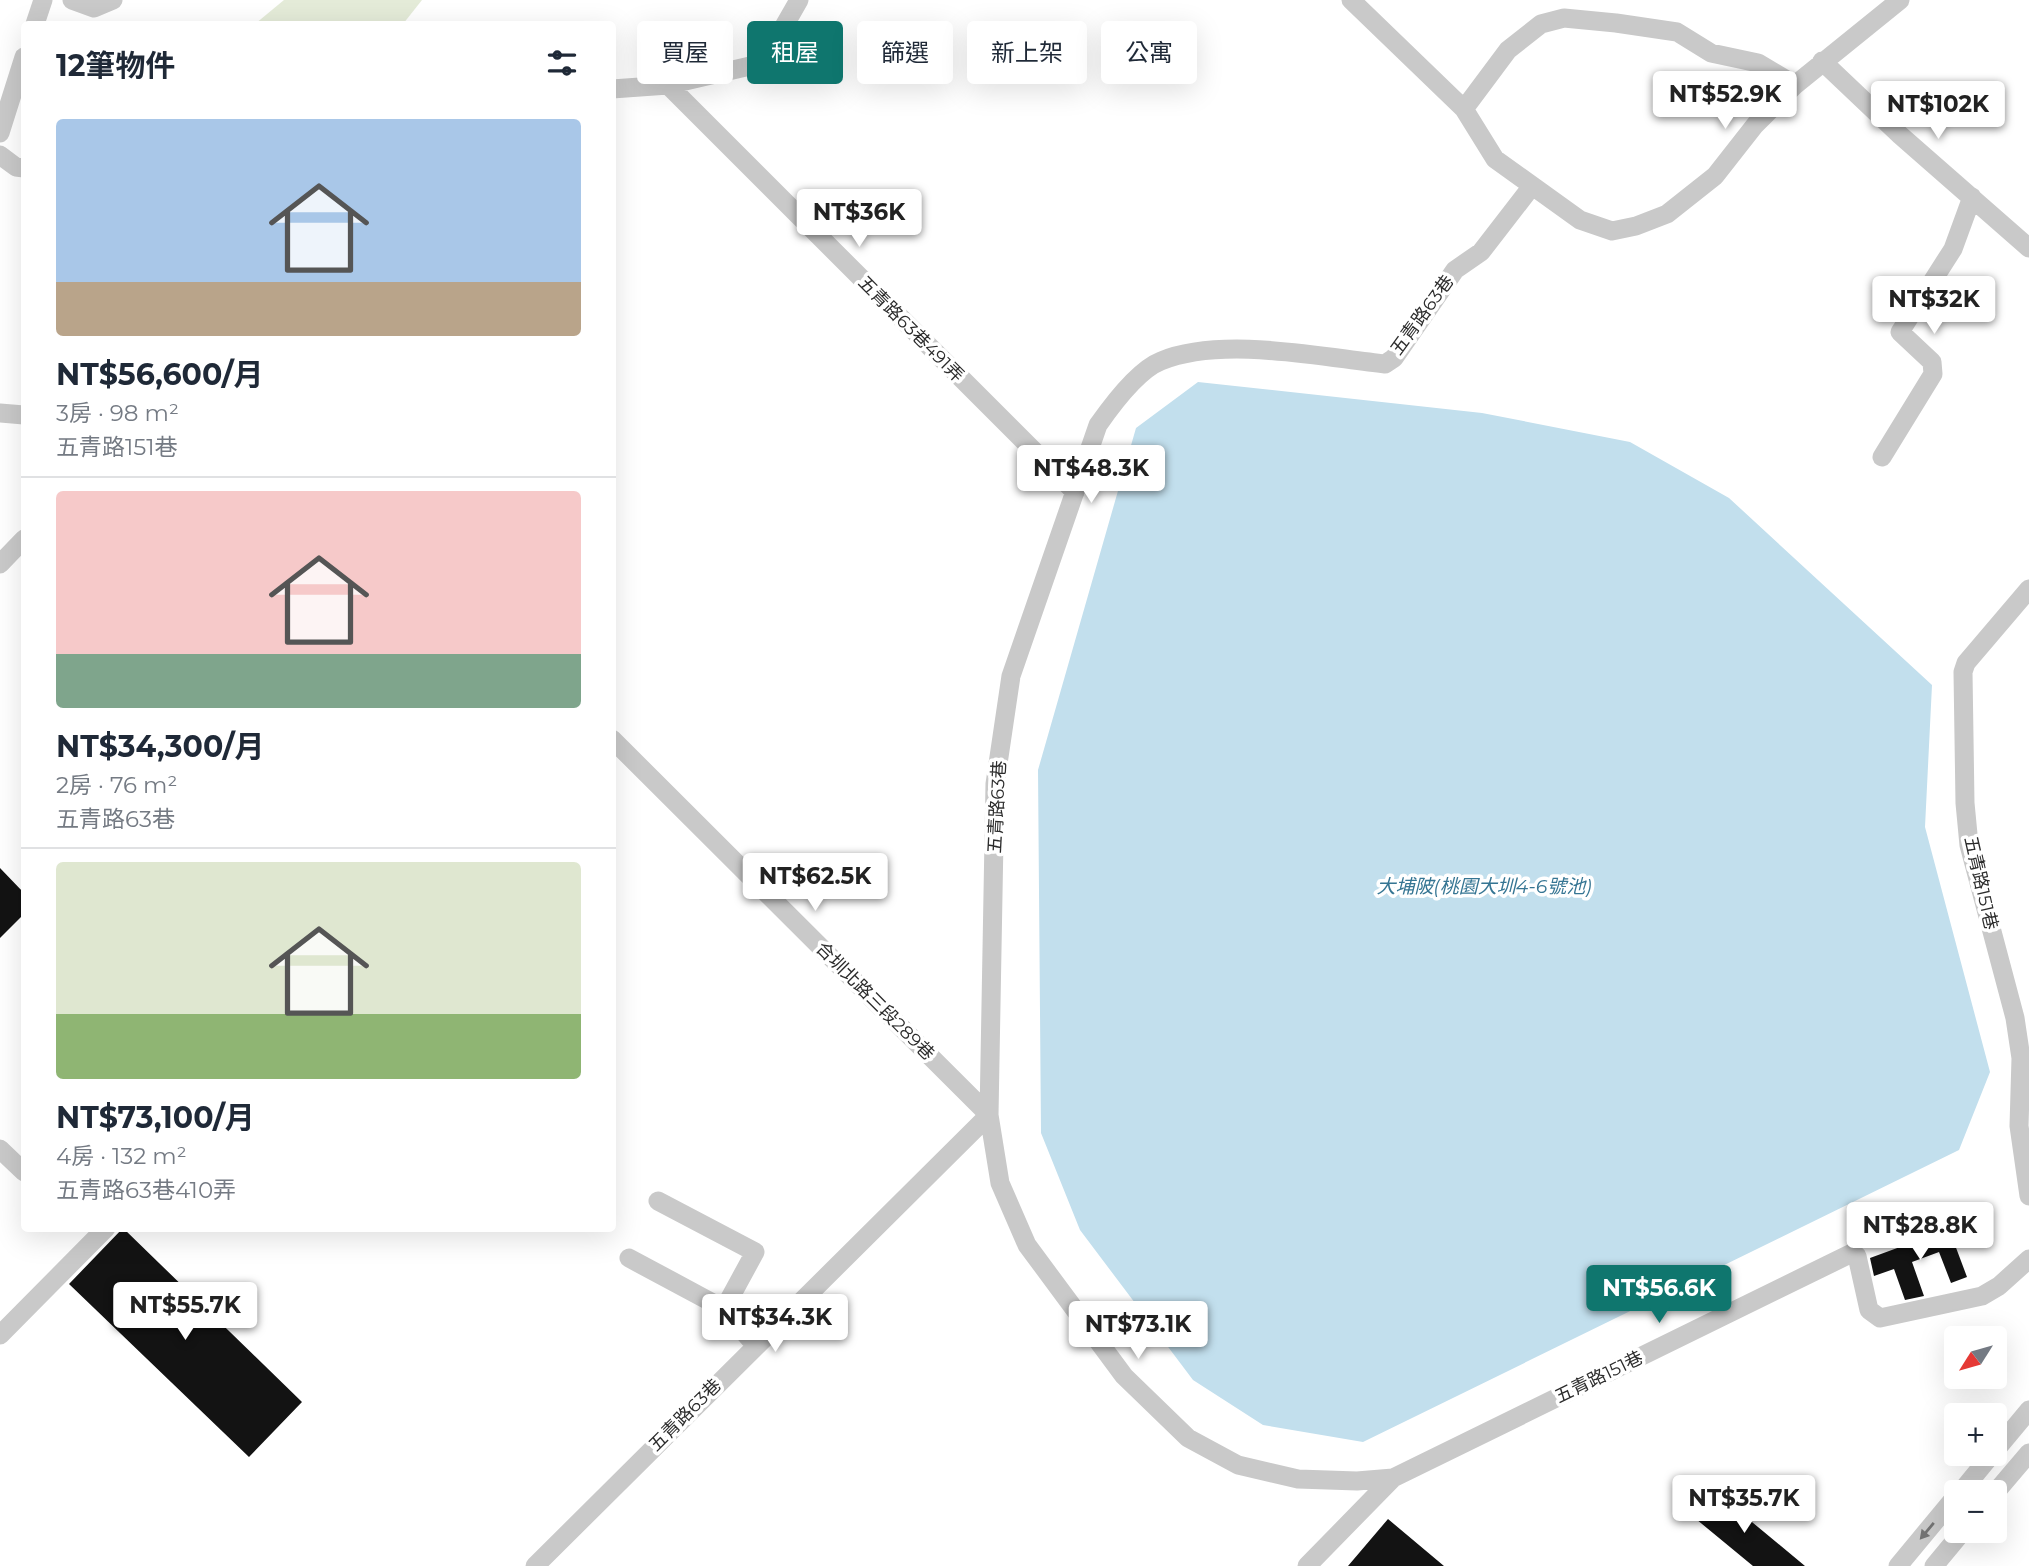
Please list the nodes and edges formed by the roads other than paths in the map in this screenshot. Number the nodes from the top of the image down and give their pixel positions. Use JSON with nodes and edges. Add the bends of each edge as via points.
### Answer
{"nodes":[{"id":1,"x":43,"y":0,"type":"edge"},
{"id":2,"x":72,"y":0,"type":"edge"},
{"id":3,"x":113,"y":0,"type":"edge"},
{"id":4,"x":799,"y":0,"type":"edge"},
{"id":5,"x":1351,"y":0,"type":"edge"},
{"id":6,"x":1900,"y":0,"type":"edge"},
{"id":7,"x":36,"y":21,"type":"edge"},
{"id":8,"x":1822,"y":61,"type":"junction"},
{"id":9,"x":21,"y":66,"type":"edge"},
{"id":10,"x":668,"y":85,"type":"junction"},
{"id":11,"x":1795,"y":85,"type":"junction"},
{"id":12,"x":616,"y":89,"type":"edge"},
{"id":13,"x":1464,"y":109,"type":"junction"},
{"id":14,"x":0,"y":132,"type":"edge"},
{"id":15,"x":0,"y":155,"type":"edge"},
{"id":16,"x":21,"y":168,"type":"edge"},
{"id":17,"x":1532,"y":186,"type":"junction"},
{"id":18,"x":1972,"y":197,"type":"junction"},
{"id":19,"x":2029,"y":248,"type":"edge"},
{"id":20,"x":0,"y":413,"type":"edge"},
{"id":21,"x":21,"y":415,"type":"edge"},
{"id":22,"x":1882,"y":457,"type":"dead end"},
{"id":23,"x":1075,"y":492,"type":"junction"},
{"id":24,"x":21,"y":542,"type":"edge"},
{"id":25,"x":0,"y":564,"type":"edge"},
{"id":26,"x":2029,"y":589,"type":"edge"},
{"id":27,"x":616,"y":743,"type":"edge"},
{"id":28,"x":989,"y":1115,"type":"junction"},
{"id":29,"x":0,"y":1149,"type":"edge"},
{"id":30,"x":21,"y":1169,"type":"edge"},
{"id":31,"x":2029,"y":1196,"type":"edge"},
{"id":32,"x":658,"y":1201,"type":"dead end"},
{"id":33,"x":96,"y":1232,"type":"edge"},
{"id":34,"x":629,"y":1258,"type":"dead end"},
{"id":35,"x":2029,"y":1259,"type":"edge"},
{"id":36,"x":724,"y":1309,"type":"junction"},
{"id":37,"x":0,"y":1335,"type":"edge"},
{"id":38,"x":756,"y":1346,"type":"junction"},
{"id":39,"x":2029,"y":1410,"type":"edge"},
{"id":40,"x":2007,"y":1436,"type":"edge"},
{"id":41,"x":2029,"y":1453,"type":"edge"},
{"id":42,"x":1982,"y":1466,"type":"edge"},
{"id":43,"x":1393,"y":1478,"type":"junction"},
{"id":44,"x":1971,"y":1480,"type":"edge"},
{"id":45,"x":2006,"y":1480,"type":"edge"},
{"id":46,"x":1944,"y":1512,"type":"edge"},
{"id":47,"x":1953,"y":1543,"type":"edge"},
{"id":48,"x":535,"y":1566,"type":"edge"},
{"id":49,"x":1307,"y":1566,"type":"edge"},
{"id":50,"x":1898,"y":1566,"type":"edge"},
{"id":51,"x":1934,"y":1566,"type":"edge"}],
"edges":[{"from":1,"to":7,"type":"street"},
{"from":2,"to":3,"type":"street","via":[[93,8]]},
{"from":4,"to":10,"type":"street","via":[[763,63]]},
{"from":5,"to":13,"type":"street"},
{"from":6,"to":8,"type":"street"},
{"from":8,"to":11,"type":"street"},
{"from":8,"to":18,"type":"street"},
{"from":9,"to":14,"type":"street"},
{"from":10,"to":12,"type":"street"},
{"from":10,"to":23,"type":"street","name":"五青路63巷491弄"},
{"from":11,"to":13,"type":"street","via":[[1758,63],[1712,53],[1677,32],[1564,18],[1541,24],[1508,50]]},
{"from":11,"to":17,"type":"street","via":[[1755,125],[1715,176],[1667,214],[1612,231],[1580,220]]},
{"from":13,"to":17,"type":"street","via":[[1495,159]]},
{"from":15,"to":16,"type":"street"},
{"from":17,"to":23,"type":"street","name":"五青路63巷","via":[[1481,252],[1455,270],[1394,358],[1385,364],[1233,349],[1159,361],[1118,395],[1098,425]]},
{"from":18,"to":19,"type":"street"},
{"from":18,"to":22,"type":"street","via":[[1953,249],[1899,332],[1932,362],[1933,374]]},
{"from":20,"to":21,"type":"street"},
{"from":23,"to":28,"type":"street","name":"五青路63巷","via":[[1011,676],[995,784]]},
{"from":24,"to":25,"type":"street"},
{"from":26,"to":31,"type":"street","name":"五青路151巷","via":[[1966,663],[1964,672],[1969,845],[2015,1018],[2021,1058],[2019,1126]]},
{"from":27,"to":28,"type":"street","name":"合圳北路三段289巷"},
{"from":28,"to":38,"type":"street","name":"五青路63巷"},
{"from":28,"to":43,"type":"street","via":[[1000,1183],[1027,1245],[1124,1376],[1188,1438],[1238,1465],[1298,1479]]},
{"from":29,"to":30,"type":"street"},
{"from":32,"to":36,"type":"street","via":[[755,1252]]},
{"from":33,"to":37,"type":"street"},
{"from":34,"to":36,"type":"street"},
{"from":35,"to":43,"type":"street","name":"五青路151巷","via":[[1982,1296],[1880,1318],[1869,1310],[1857,1256],[1852,1253]]},
{"from":36,"to":38,"type":"street"},
{"from":38,"to":48,"type":"street","name":"五青路63巷"},
{"from":39,"to":40,"type":"street"},
{"from":41,"to":45,"type":"street"},
{"from":42,"to":44,"type":"street"},
{"from":43,"to":49,"type":"street","name":"五青路151巷"},
{"from":46,"to":50,"type":"street","one_way":true},
{"from":47,"to":51,"type":"street"}]}
